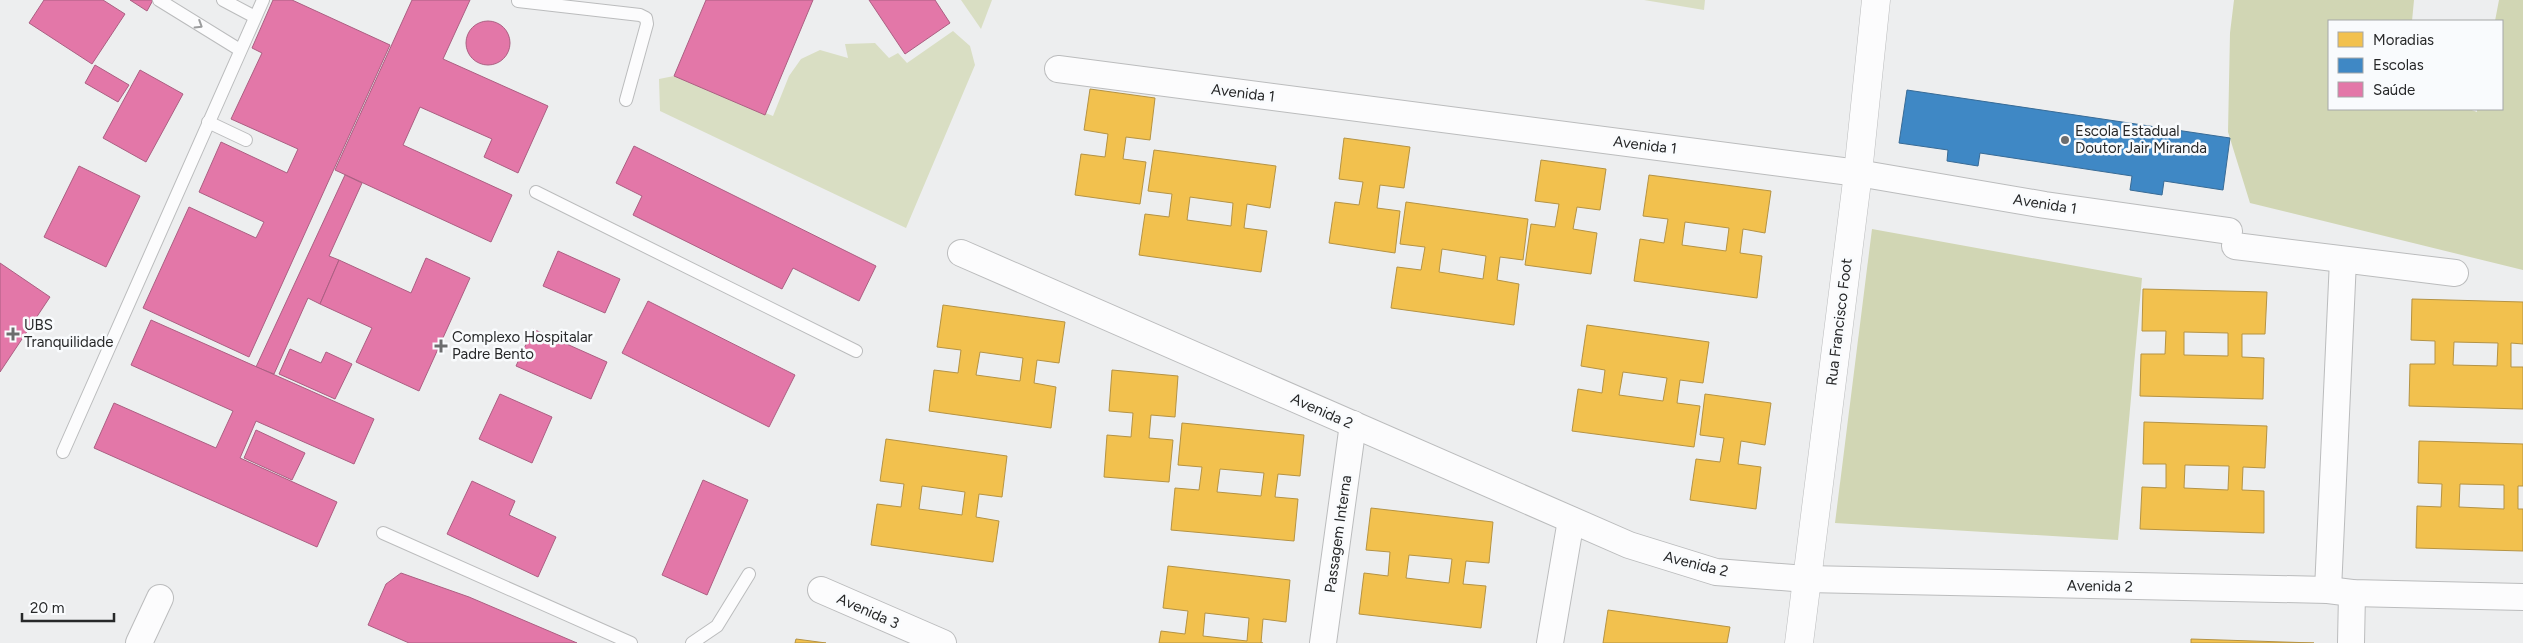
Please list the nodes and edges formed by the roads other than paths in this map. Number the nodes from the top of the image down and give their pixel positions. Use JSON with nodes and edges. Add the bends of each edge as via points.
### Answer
{"nodes":[{"id":1,"x":158,"y":0,"type":"edge"},
{"id":2,"x":223,"y":0,"type":"edge"},
{"id":3,"x":263,"y":0,"type":"edge"},
{"id":4,"x":1876,"y":0,"type":"edge"},
{"id":5,"x":518,"y":1,"type":"edge"},
{"id":6,"x":255,"y":17,"type":"junction"},
{"id":7,"x":240,"y":50,"type":"junction"},
{"id":8,"x":1058,"y":68,"type":"dead end"},
{"id":9,"x":626,"y":100,"type":"dead end"},
{"id":10,"x":208,"y":122,"type":"junction"},
{"id":11,"x":246,"y":140,"type":"dead end"},
{"id":12,"x":1858,"y":172,"type":"junction"},
{"id":13,"x":536,"y":192,"type":"dead end"},
{"id":14,"x":962,"y":253,"type":"dead end"},
{"id":15,"x":2343,"y":260,"type":"junction"},
{"id":16,"x":2455,"y":273,"type":"dead end"},
{"id":17,"x":856,"y":351,"type":"dead end"},
{"id":18,"x":1352,"y":424,"type":"junction"},
{"id":19,"x":63,"y":452,"type":"dead end"},
{"id":20,"x":1571,"y":520,"type":"junction"},
{"id":21,"x":382,"y":533,"type":"dead end"},
{"id":22,"x":749,"y":574,"type":"dead end"},
{"id":23,"x":1806,"y":580,"type":"junction"},
{"id":24,"x":821,"y":590,"type":"dead end"},
{"id":25,"x":2340,"y":592,"type":"junction"},
{"id":26,"x":2523,"y":597,"type":"edge"},
{"id":27,"x":160,"y":598,"type":"dead end"},
{"id":28,"x":139,"y":643,"type":"edge"},
{"id":29,"x":631,"y":643,"type":"edge"},
{"id":30,"x":692,"y":643,"type":"edge"},
{"id":31,"x":943,"y":643,"type":"edge"},
{"id":32,"x":1323,"y":643,"type":"edge"},
{"id":33,"x":1550,"y":643,"type":"edge"},
{"id":34,"x":1799,"y":643,"type":"edge"},
{"id":35,"x":2351,"y":643,"type":"edge"}],
"edges":[{"from":1,"to":7,"type":"lane","one_way":true},
{"from":2,"to":6,"type":"lane"},
{"from":3,"to":6,"type":"lane"},
{"from":4,"to":12,"type":"street","name":"Rua Francisco Foot"},
{"from":5,"to":9,"type":"lane","via":[[646,18]]},
{"from":6,"to":7,"type":"lane"},
{"from":7,"to":10,"type":"lane"},
{"from":8,"to":12,"type":"street","name":"Avenida 1"},
{"from":10,"to":11,"type":"lane"},
{"from":10,"to":19,"type":"lane"},
{"from":12,"to":15,"type":"street","name":"Avenida 1"},
{"from":12,"to":23,"type":"street","name":"Rua Francisco Foot"},
{"from":13,"to":17,"type":"lane"},
{"from":14,"to":18,"type":"street","name":"Avenida 2"},
{"from":15,"to":16,"type":"street","name":"Avenida 1"},
{"from":15,"to":25,"type":"street"},
{"from":18,"to":20,"type":"street","name":"Avenida 2"},
{"from":18,"to":32,"type":"street","name":"Passagem Interna"},
{"from":20,"to":23,"type":"street","name":"Avenida 2","via":[[1629,546],[1716,572]]},
{"from":20,"to":33,"type":"street"},
{"from":21,"to":29,"type":"lane"},
{"from":22,"to":30,"type":"lane","via":[[717,626]]},
{"from":23,"to":25,"type":"street","name":"Avenida 2"},
{"from":23,"to":34,"type":"street","name":"Rua Francisco Foot"},
{"from":24,"to":31,"type":"street","name":"Avenida 3"},
{"from":25,"to":26,"type":"street","name":"Avenida 2"},
{"from":25,"to":35,"type":"street"},
{"from":27,"to":28,"type":"street"}]}
